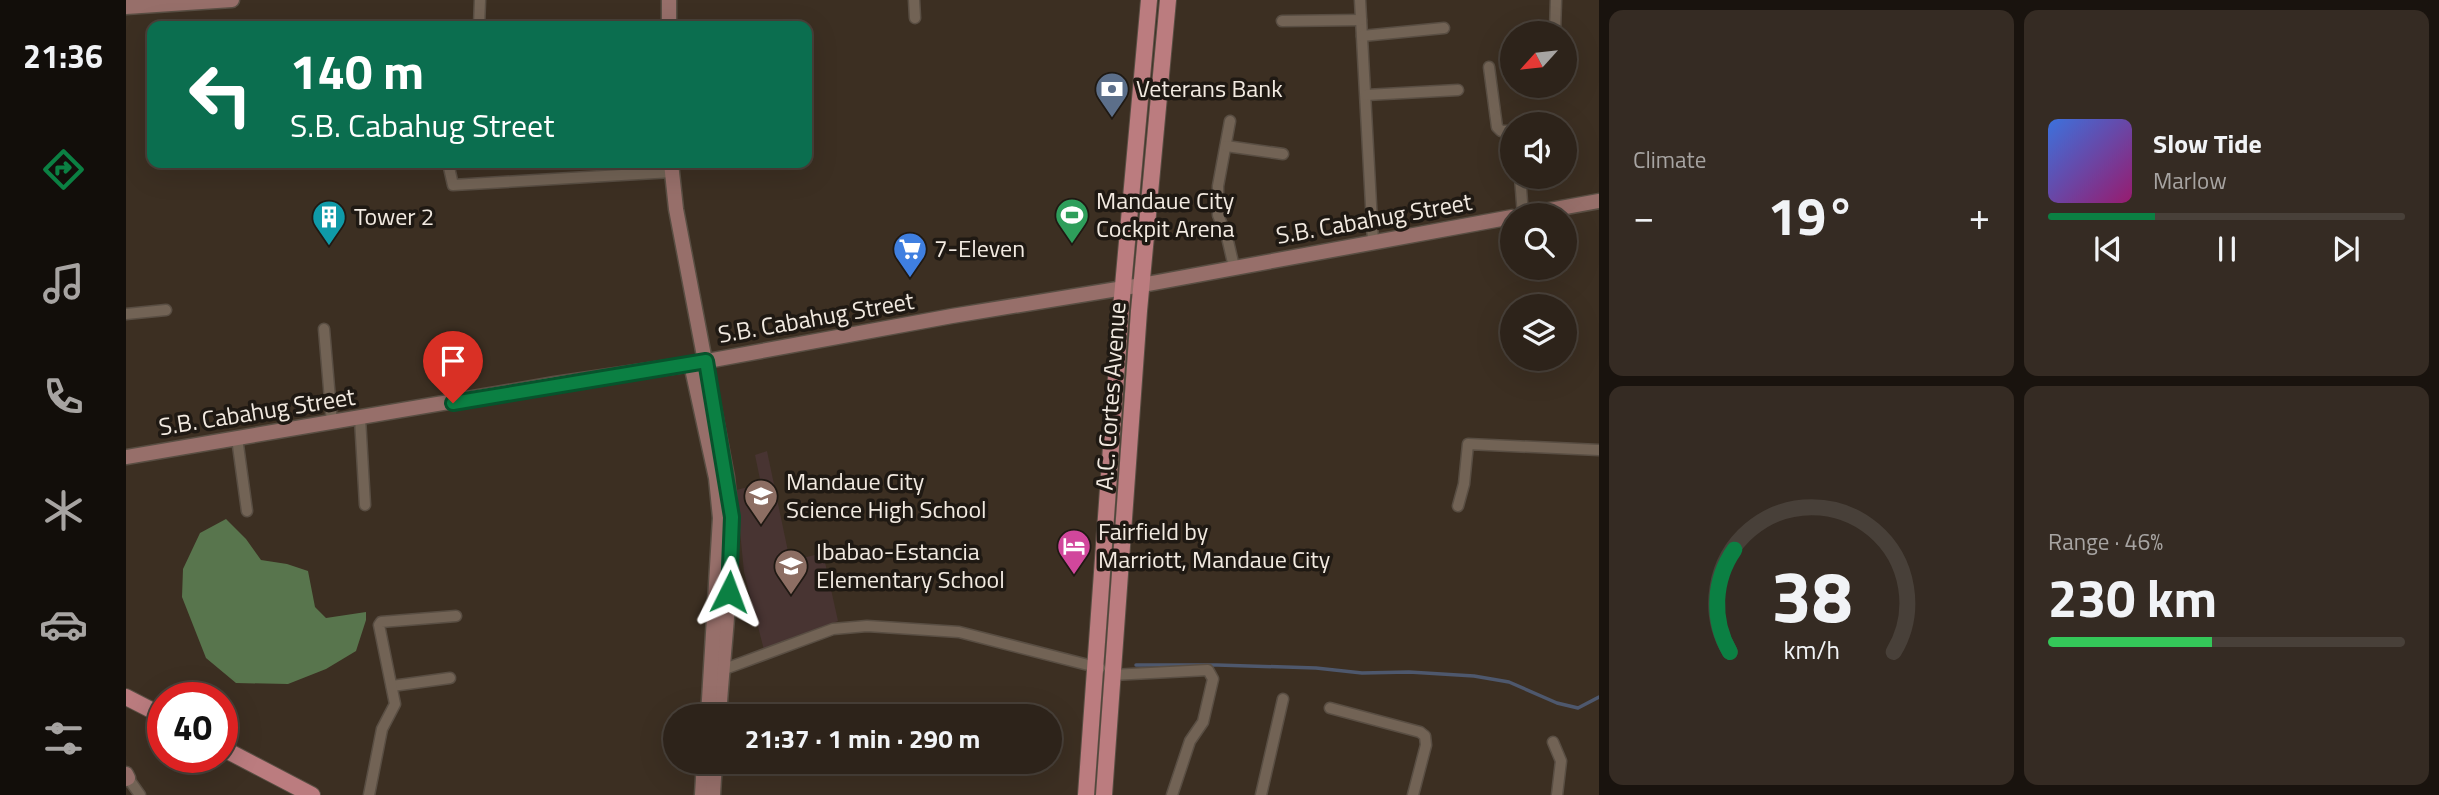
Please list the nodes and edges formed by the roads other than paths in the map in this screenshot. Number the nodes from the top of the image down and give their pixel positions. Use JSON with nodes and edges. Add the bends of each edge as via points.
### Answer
{"nodes":[{"id":1,"x":232,"y":0,"type":"edge"},
{"id":2,"x":480,"y":0,"type":"edge"},
{"id":3,"x":669,"y":0,"type":"edge"},
{"id":4,"x":915,"y":0,"type":"edge"},
{"id":5,"x":1149,"y":0,"type":"edge"},
{"id":6,"x":1168,"y":0,"type":"edge"},
{"id":7,"x":1360,"y":0,"type":"edge"},
{"id":8,"x":1556,"y":0,"type":"edge"},
{"id":9,"x":126,"y":7,"type":"edge"},
{"id":10,"x":915,"y":18,"type":"dead end"},
{"id":11,"x":1282,"y":20,"type":"dead end"},
{"id":12,"x":1361,"y":20,"type":"junction"},
{"id":13,"x":479,"y":21,"type":"edge"},
{"id":14,"x":669,"y":21,"type":"edge"},
{"id":15,"x":1555,"y":21,"type":"edge"},
{"id":16,"x":1444,"y":28,"type":"dead end"},
{"id":17,"x":1362,"y":36,"type":"junction"},
{"id":18,"x":1489,"y":67,"type":"dead end"},
{"id":19,"x":1458,"y":90,"type":"dead end"},
{"id":20,"x":1366,"y":95,"type":"junction"},
{"id":21,"x":1139,"y":111,"type":"junction"},
{"id":22,"x":1158,"y":113,"type":"junction"},
{"id":23,"x":1230,"y":121,"type":"dead end"},
{"id":24,"x":1500,"y":130,"type":"edge"},
{"id":25,"x":1226,"y":146,"type":"junction"},
{"id":26,"x":1283,"y":154,"type":"dead end"},
{"id":27,"x":449,"y":168,"type":"edge"},
{"id":28,"x":671,"y":168,"type":"edge"},
{"id":29,"x":1599,"y":201,"type":"edge"},
{"id":30,"x":1577,"y":205,"type":"edge"},
{"id":31,"x":1500,"y":219,"type":"edge"},
{"id":32,"x":1373,"y":242,"type":"junction"},
{"id":33,"x":1234,"y":267,"type":"junction"},
{"id":34,"x":1142,"y":285,"type":"junction"},
{"id":35,"x":1124,"y":288,"type":"junction"},
{"id":36,"x":166,"y":310,"type":"dead end"},
{"id":37,"x":126,"y":314,"type":"edge"},
{"id":38,"x":324,"y":329,"type":"dead end"},
{"id":39,"x":699,"y":363,"type":"junction"},
{"id":40,"x":360,"y":418,"type":"junction"},
{"id":41,"x":332,"y":423,"type":"junction"},
{"id":42,"x":237,"y":438,"type":"junction"},
{"id":43,"x":1599,"y":450,"type":"edge"},
{"id":44,"x":1110,"y":455,"type":"junction"},
{"id":45,"x":1129,"y":456,"type":"junction"},
{"id":46,"x":126,"y":457,"type":"edge"},
{"id":47,"x":365,"y":505,"type":"dead end"},
{"id":48,"x":1458,"y":506,"type":"dead end"},
{"id":49,"x":247,"y":511,"type":"dead end"},
{"id":50,"x":456,"y":616,"type":"dead end"},
{"id":51,"x":721,"y":618,"type":"junction"},
{"id":52,"x":1094,"y":667,"type":"junction"},
{"id":53,"x":722,"y":670,"type":"junction"},
{"id":54,"x":1113,"y":672,"type":"junction"},
{"id":55,"x":450,"y":678,"type":"dead end"},
{"id":56,"x":392,"y":686,"type":"junction"},
{"id":57,"x":126,"y":697,"type":"edge"},
{"id":58,"x":1283,"y":699,"type":"dead end"},
{"id":59,"x":710,"y":704,"type":"edge"},
{"id":60,"x":720,"y":704,"type":"edge"},
{"id":61,"x":147,"y":708,"type":"edge"},
{"id":62,"x":1330,"y":708,"type":"dead end"},
{"id":63,"x":1553,"y":742,"type":"dead end"},
{"id":64,"x":238,"y":756,"type":"edge"},
{"id":65,"x":707,"y":774,"type":"edge"},
{"id":66,"x":710,"y":774,"type":"edge"},
{"id":67,"x":127,"y":777,"type":"edge"},
{"id":68,"x":140,"y":795,"type":"edge"},
{"id":69,"x":312,"y":795,"type":"edge"},
{"id":70,"x":369,"y":795,"type":"edge"},
{"id":71,"x":702,"y":795,"type":"edge"},
{"id":72,"x":713,"y":795,"type":"edge"},
{"id":73,"x":1086,"y":795,"type":"edge"},
{"id":74,"x":1104,"y":795,"type":"edge"},
{"id":75,"x":1173,"y":795,"type":"edge"},
{"id":76,"x":1261,"y":795,"type":"edge"},
{"id":77,"x":1413,"y":795,"type":"edge"},
{"id":78,"x":1557,"y":795,"type":"edge"}],
"edges":[{"from":1,"to":9,"type":"street"},
{"from":2,"to":13,"type":"street"},
{"from":3,"to":14,"type":"street"},
{"from":4,"to":10,"type":"street"},
{"from":5,"to":21,"type":"main road","name":"A.C. Cortes Avenue"},
{"from":6,"to":22,"type":"main road","name":"A.C. Cortes Avenue"},
{"from":7,"to":12,"type":"street"},
{"from":8,"to":15,"type":"street"},
{"from":11,"to":12,"type":"street"},
{"from":12,"to":17,"type":"street"},
{"from":16,"to":17,"type":"street"},
{"from":17,"to":20,"type":"street"},
{"from":18,"to":24,"type":"street"},
{"from":19,"to":20,"type":"street"},
{"from":20,"to":32,"type":"street"},
{"from":21,"to":22,"type":"main road"},
{"from":21,"to":35,"type":"main road","name":"A.C. Cortes Avenue"},
{"from":22,"to":34,"type":"main road","name":"A.C. Cortes Avenue"},
{"from":23,"to":25,"type":"street"},
{"from":25,"to":26,"type":"street"},
{"from":25,"to":33,"type":"street","via":[[1218,215]]},
{"from":27,"to":28,"type":"street","via":[[453,186]]},
{"from":28,"to":39,"type":"street"},
{"from":29,"to":30,"type":"street"},
{"from":31,"to":32,"type":"street","name":"S.B. Cabahug Street"},
{"from":32,"to":33,"type":"street","name":"S.B. Cabahug Street"},
{"from":33,"to":34,"type":"street","name":"S.B. Cabahug Street"},
{"from":34,"to":35,"type":"street","name":"S.B. Cabahug Street"},
{"from":34,"to":45,"type":"main road","name":"A.C. Cortes Avenue"},
{"from":35,"to":39,"type":"street","name":"S.B. Cabahug Street"},
{"from":35,"to":44,"type":"main road","name":"A.C. Cortes Avenue"},
{"from":36,"to":37,"type":"street"},
{"from":38,"to":41,"type":"street"},
{"from":39,"to":40,"type":"street","name":"S.B. Cabahug Street"},
{"from":39,"to":51,"type":"street","via":[[722,477]]},
{"from":40,"to":41,"type":"street","name":"S.B. Cabahug Street"},
{"from":40,"to":47,"type":"street"},
{"from":41,"to":42,"type":"street","name":"S.B. Cabahug Street"},
{"from":42,"to":46,"type":"street","name":"S.B. Cabahug Street"},
{"from":42,"to":49,"type":"street"},
{"from":43,"to":48,"type":"street","via":[[1468,444]]},
{"from":44,"to":45,"type":"main road"},
{"from":44,"to":52,"type":"main road","name":"A.C. Cortes Avenue"},
{"from":45,"to":54,"type":"main road","name":"A.C. Cortes Avenue"},
{"from":50,"to":56,"type":"street","via":[[381,622]]},
{"from":51,"to":53,"type":"street"},
{"from":51,"to":59,"type":"street"},
{"from":52,"to":53,"type":"street","via":[[959,632],[867,626],[833,629]]},
{"from":52,"to":54,"type":"street"},
{"from":52,"to":73,"type":"main road","name":"A.C. Cortes Avenue"},
{"from":53,"to":60,"type":"street"},
{"from":54,"to":74,"type":"main road","name":"A.C. Cortes Avenue"},
{"from":54,"to":75,"type":"street","via":[[1208,670],[1211,674],[1203,722],[1190,741]]},
{"from":55,"to":56,"type":"street"},
{"from":56,"to":70,"type":"street","via":[[395,704],[382,729]]},
{"from":57,"to":61,"type":"main road"},
{"from":58,"to":76,"type":"street"},
{"from":62,"to":77,"type":"street","via":[[1425,736]]},
{"from":63,"to":78,"type":"street","via":[[1561,761]]},
{"from":64,"to":69,"type":"main road"},
{"from":65,"to":71,"type":"street"},
{"from":66,"to":72,"type":"street"},
{"from":67,"to":68,"type":"street"}]}
